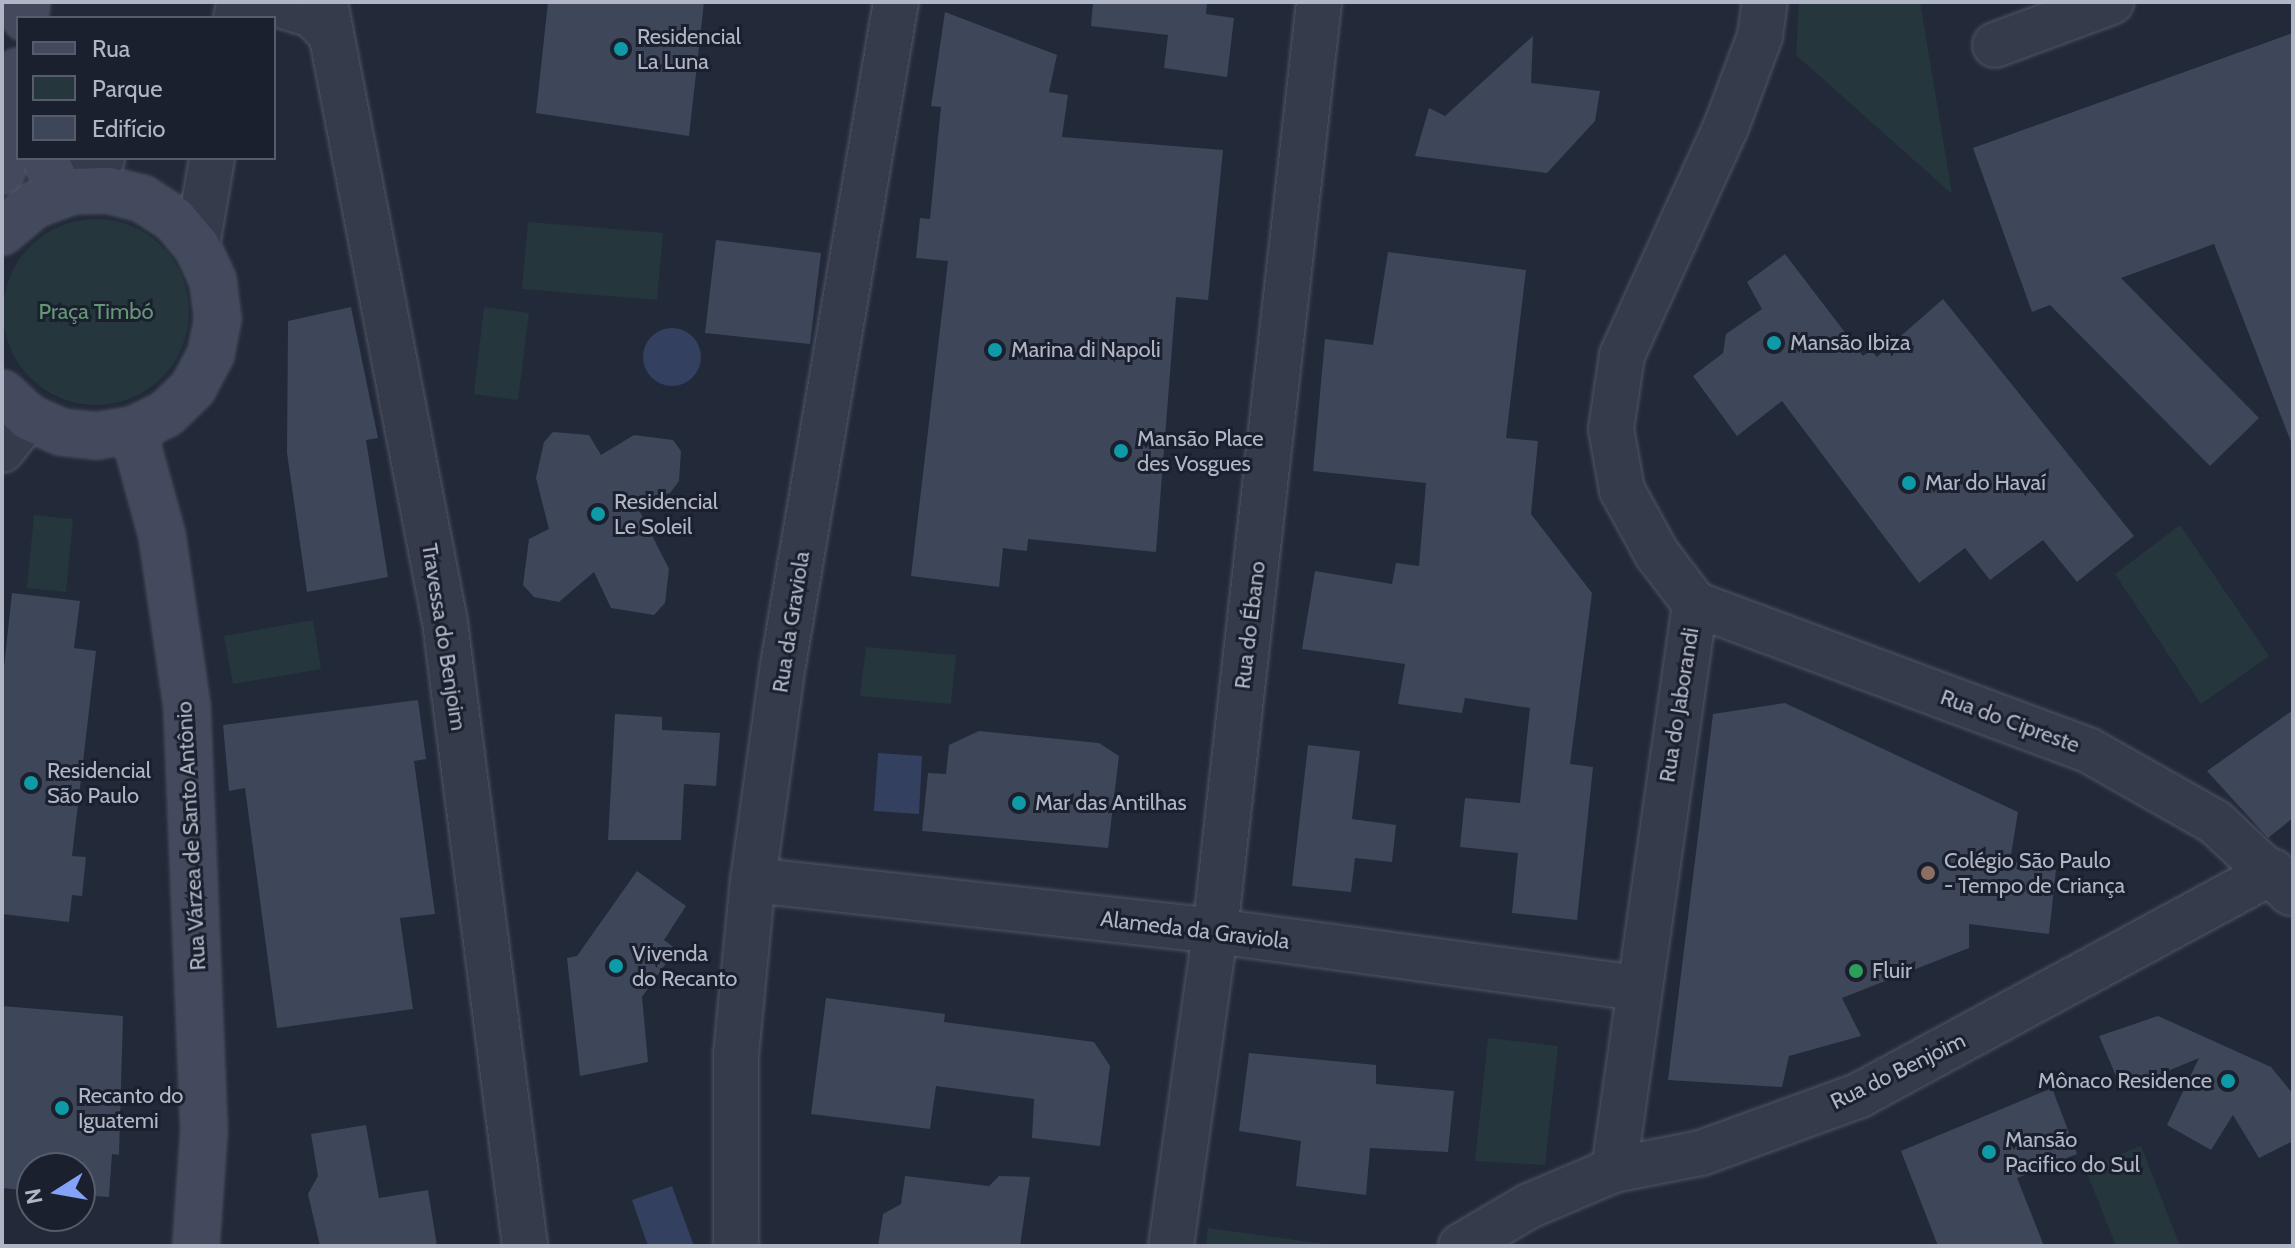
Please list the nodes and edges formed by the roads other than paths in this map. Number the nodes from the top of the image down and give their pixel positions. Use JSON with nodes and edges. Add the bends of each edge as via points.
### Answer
{"nodes":[{"id":1,"x":896,"y":2,"type":"edge"},
{"id":2,"x":1319,"y":2,"type":"edge"},
{"id":3,"x":1765,"y":2,"type":"edge"},
{"id":4,"x":2111,"y":2,"type":"edge"},
{"id":5,"x":247,"y":8,"type":"edge"},
{"id":6,"x":328,"y":18,"type":"edge"},
{"id":7,"x":1995,"y":45,"type":"dead end"},
{"id":8,"x":16,"y":84,"type":"edge"},
{"id":9,"x":98,"y":160,"type":"edge"},
{"id":10,"x":212,"y":160,"type":"edge"},
{"id":11,"x":2,"y":171,"type":"edge"},
{"id":12,"x":59,"y":181,"type":"edge"},
{"id":13,"x":2,"y":232,"type":"edge"},
{"id":14,"x":197,"y":246,"type":"junction"},
{"id":15,"x":11,"y":420,"type":"edge"},
{"id":16,"x":133,"y":430,"type":"junction"},
{"id":17,"x":1695,"y":604,"type":"junction"},
{"id":18,"x":753,"y":880,"type":"junction"},
{"id":19,"x":2283,"y":884,"type":"edge"},
{"id":20,"x":1215,"y":931,"type":"junction"},
{"id":21,"x":1636,"y":988,"type":"junction"},
{"id":22,"x":1614,"y":1170,"type":"junction"},
{"id":23,"x":196,"y":1246,"type":"edge"},
{"id":24,"x":525,"y":1246,"type":"edge"},
{"id":25,"x":736,"y":1246,"type":"edge"},
{"id":26,"x":1171,"y":1246,"type":"edge"},
{"id":27,"x":1461,"y":1246,"type":"edge"}],
"edges":[{"from":1,"to":18,"type":"street","name":"Rua da Graviola","via":[[783,665]]},
{"from":2,"to":20,"type":"street","name":"Rua do Ébano"},
{"from":3,"to":17,"type":"street","name":"Rua do Jaborandi","via":[[1760,36],[1726,127],[1622,355],[1611,429],[1622,490],[1657,554]]},
{"from":4,"to":7,"type":"street"},
{"from":5,"to":6,"type":"street","name":"Travessa do Benjoim"},
{"from":6,"to":24,"type":"street","name":"Travessa do Benjoim","via":[[445,622]]},
{"from":8,"to":11,"type":"street"},
{"from":9,"to":12,"type":"street"},
{"from":10,"to":14,"type":"street"},
{"from":12,"to":13,"type":"street"},
{"from":12,"to":14,"type":"street","via":[[143,199],[174,219]]},
{"from":14,"to":16,"type":"street","via":[[213,280],[218,318],[211,354],[175,405]]},
{"from":15,"to":16,"type":"street","via":[[97,436]]},
{"from":16,"to":23,"type":"street","name":"Rua Várzea de Santo Antônio","via":[[162,535],[187,707],[204,1131]]},
{"from":17,"to":19,"type":"street","name":"Rua do Cipreste","via":[[2088,750],[2203,814]]},
{"from":17,"to":21,"type":"street","name":"Rua do Jaborandi"},
{"from":18,"to":20,"type":"street","name":"Alameda da Graviola"},
{"from":18,"to":25,"type":"street","name":"Rua da Graviola","via":[[736,1055]]},
{"from":19,"to":22,"type":"street","name":"Rua do Benjoim","via":[[1858,1096],[1701,1153]]},
{"from":20,"to":21,"type":"street","name":"Alameda da Graviola"},
{"from":20,"to":26,"type":"street","name":"Rua do Ébano"},
{"from":21,"to":22,"type":"street","name":"Rua do Jaborandi"},
{"from":22,"to":27,"type":"street","name":"Rua do Benjoim","via":[[1529,1206]]}]}
